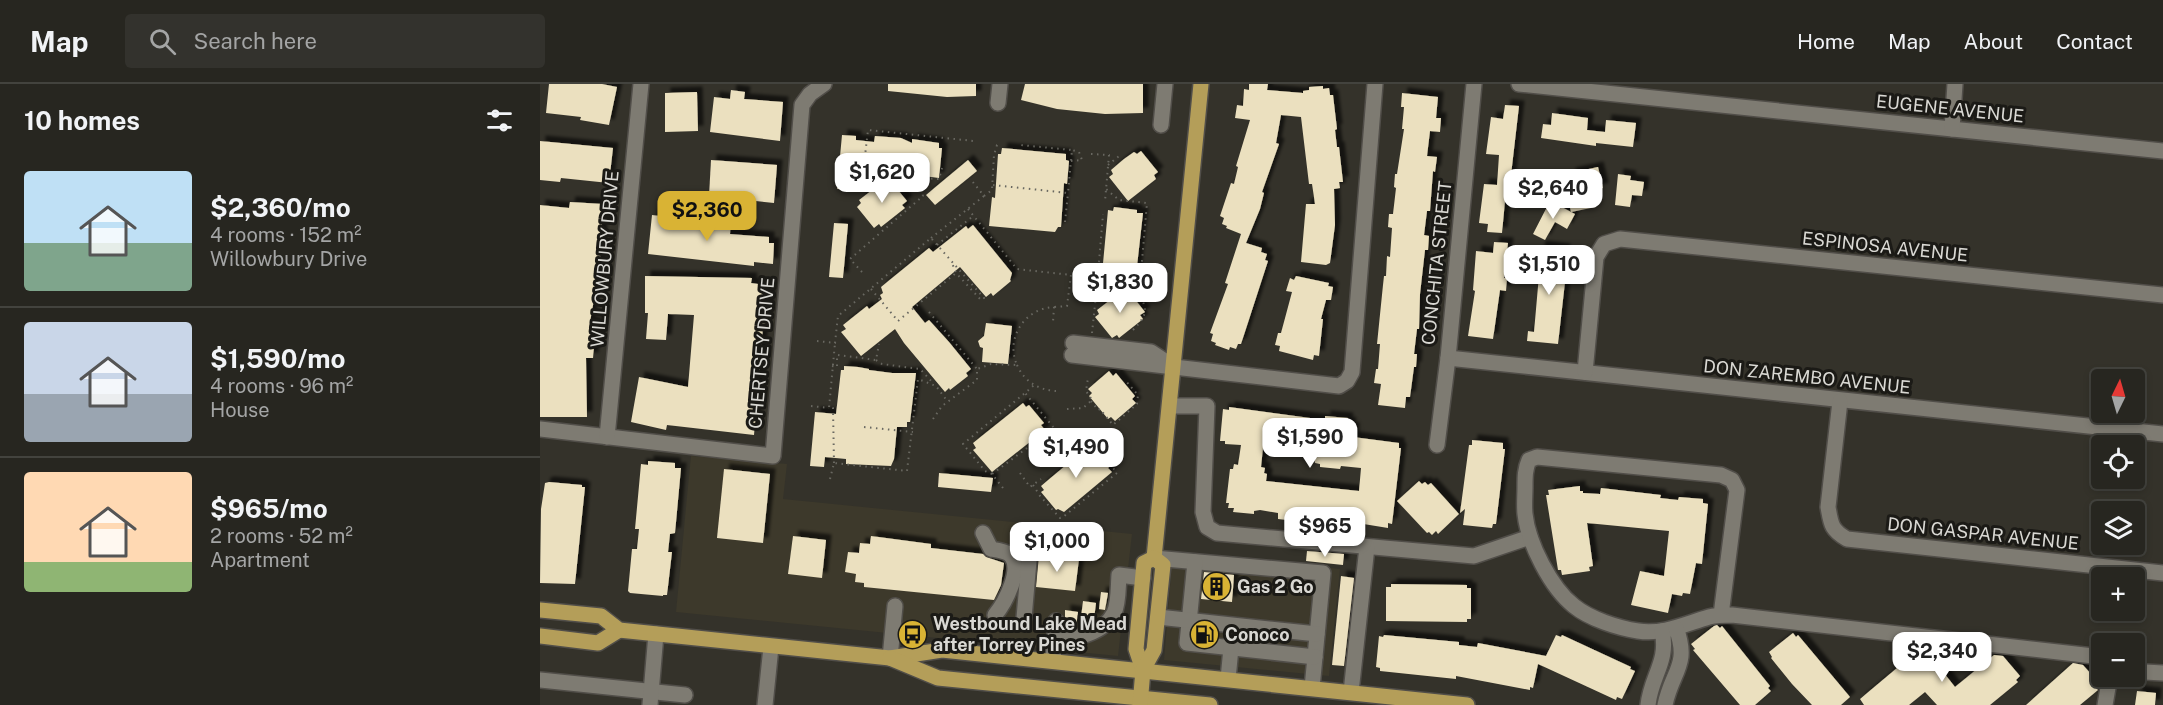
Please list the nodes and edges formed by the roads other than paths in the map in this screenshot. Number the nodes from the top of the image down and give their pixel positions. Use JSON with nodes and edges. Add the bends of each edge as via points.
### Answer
{"nodes":[{"id":1,"x":640,"y":84,"type":"edge"},
{"id":2,"x":824,"y":84,"type":"edge"},
{"id":3,"x":1000,"y":84,"type":"edge"},
{"id":4,"x":1165,"y":84,"type":"edge"},
{"id":5,"x":1201,"y":84,"type":"edge"},
{"id":6,"x":1375,"y":84,"type":"edge"},
{"id":7,"x":1474,"y":84,"type":"edge"},
{"id":8,"x":1519,"y":84,"type":"edge"},
{"id":9,"x":1955,"y":84,"type":"edge"},
{"id":10,"x":998,"y":104,"type":"dead end"},
{"id":11,"x":1161,"y":125,"type":"dead end"},
{"id":12,"x":1952,"y":129,"type":"junction"},
{"id":13,"x":2163,"y":151,"type":"edge"},
{"id":14,"x":2163,"y":295,"type":"edge"},
{"id":15,"x":1072,"y":349,"type":"dead end"},
{"id":16,"x":1448,"y":358,"type":"junction"},
{"id":17,"x":1174,"y":367,"type":"junction"},
{"id":18,"x":1584,"y":372,"type":"junction"},
{"id":19,"x":1840,"y":401,"type":"junction"},
{"id":20,"x":1170,"y":406,"type":"junction"},
{"id":21,"x":540,"y":429,"type":"edge"},
{"id":22,"x":2163,"y":434,"type":"edge"},
{"id":23,"x":608,"y":437,"type":"junction"},
{"id":24,"x":1437,"y":445,"type":"dead end"},
{"id":25,"x":983,"y":533,"type":"dead end"},
{"id":26,"x":1530,"y":537,"type":"junction"},
{"id":27,"x":1031,"y":538,"type":"dead end"},
{"id":28,"x":1367,"y":547,"type":"junction"},
{"id":29,"x":1154,"y":558,"type":"junction"},
{"id":30,"x":1195,"y":562,"type":"junction"},
{"id":31,"x":2163,"y":573,"type":"edge"},
{"id":32,"x":1143,"y":578,"type":"junction"},
{"id":33,"x":895,"y":606,"type":"dead end"},
{"id":34,"x":540,"y":610,"type":"edge"},
{"id":35,"x":995,"y":615,"type":"dead end"},
{"id":36,"x":1720,"y":615,"type":"junction"},
{"id":37,"x":1158,"y":617,"type":"junction"},
{"id":38,"x":1024,"y":618,"type":"dead end"},
{"id":39,"x":1189,"y":620,"type":"junction"},
{"id":40,"x":1056,"y":621,"type":"dead end"},
{"id":41,"x":619,"y":630,"type":"junction"},
{"id":42,"x":1669,"y":630,"type":"junction"},
{"id":43,"x":656,"y":634,"type":"junction"},
{"id":44,"x":1317,"y":634,"type":"junction"},
{"id":45,"x":540,"y":636,"type":"edge"},
{"id":46,"x":1055,"y":637,"type":"junction"},
{"id":47,"x":771,"y":647,"type":"junction"},
{"id":48,"x":1232,"y":648,"type":"junction"},
{"id":49,"x":2091,"y":656,"type":"edge"},
{"id":50,"x":1315,"y":657,"type":"junction"},
{"id":51,"x":890,"y":658,"type":"junction"},
{"id":52,"x":1053,"y":661,"type":"junction"},
{"id":53,"x":1143,"y":670,"type":"junction"},
{"id":54,"x":2145,"y":672,"type":"dead end"},
{"id":55,"x":2163,"y":673,"type":"edge"},
{"id":56,"x":1228,"y":679,"type":"junction"},
{"id":57,"x":540,"y":680,"type":"edge"},
{"id":58,"x":1653,"y":682,"type":"junction"},
{"id":59,"x":2108,"y":687,"type":"edge"},
{"id":60,"x":1312,"y":688,"type":"junction"},
{"id":61,"x":1668,"y":688,"type":"junction"},
{"id":62,"x":1351,"y":692,"type":"junction"},
{"id":63,"x":686,"y":695,"type":"dead end"},
{"id":64,"x":651,"y":698,"type":"edge"},
{"id":65,"x":1141,"y":702,"type":"edge"},
{"id":66,"x":765,"y":705,"type":"edge"},
{"id":67,"x":1210,"y":705,"type":"edge"},
{"id":68,"x":1467,"y":705,"type":"edge"},
{"id":69,"x":1648,"y":705,"type":"edge"},
{"id":70,"x":1665,"y":705,"type":"edge"},
{"id":71,"x":2105,"y":705,"type":"edge"}],
"edges":[{"from":1,"to":23,"type":"street","name":"WILLOWBURY DRIVE"},
{"from":2,"to":23,"type":"street","name":"CHERTSEY DRIVE","via":[[802,105],[773,456]]},
{"from":3,"to":10,"type":"street"},
{"from":4,"to":11,"type":"street"},
{"from":5,"to":17,"type":"main road"},
{"from":6,"to":17,"type":"street","via":[[1352,372],[1347,381],[1339,386]]},
{"from":7,"to":16,"type":"street","name":"CONCHITA STREET"},
{"from":8,"to":12,"type":"street","name":"EUGENE AVENUE"},
{"from":9,"to":12,"type":"street"},
{"from":12,"to":13,"type":"street","name":"EUGENE AVENUE"},
{"from":14,"to":18,"type":"street","name":"ESPINOSA AVENUE","via":[[1620,238],[1604,244],[1596,257]]},
{"from":15,"to":17,"type":"street"},
{"from":16,"to":18,"type":"street","name":"DON ZAREMBO AVENUE"},
{"from":16,"to":24,"type":"street","name":"CONCHITA STREET"},
{"from":17,"to":20,"type":"main road"},
{"from":18,"to":19,"type":"street","name":"DON ZAREMBO AVENUE"},
{"from":19,"to":22,"type":"street","name":"DON ZAREMBO AVENUE"},
{"from":19,"to":31,"type":"street","name":"DON GASPAR AVENUE","via":[[1828,507],[1836,533],[1847,539]]},
{"from":20,"to":28,"type":"street","via":[[1208,406],[1203,512],[1207,528]]},
{"from":20,"to":29,"type":"main road"},
{"from":21,"to":23,"type":"street"},
{"from":25,"to":35,"type":"street","via":[[991,549],[1012,556],[1015,567],[1012,584]]},
{"from":26,"to":28,"type":"street","via":[[1474,556]]},
{"from":26,"to":36,"type":"street","via":[[1525,514],[1526,468],[1529,460],[1537,457],[1721,475],[1732,480],[1737,490]]},
{"from":26,"to":42,"type":"street","via":[[1554,583],[1574,606],[1622,628],[1640,632]]},
{"from":27,"to":38,"type":"street"},
{"from":28,"to":62,"type":"street"},
{"from":29,"to":30,"type":"street"},
{"from":29,"to":32,"type":"main road","via":[[1144,563]]},
{"from":29,"to":37,"type":"main road","via":[[1162,565]]},
{"from":30,"to":39,"type":"street"},
{"from":30,"to":44,"type":"street","via":[[1323,573]]},
{"from":32,"to":46,"type":"street","via":[[1119,575],[1115,612],[1100,627],[1074,638]]},
{"from":32,"to":53,"type":"main road","via":[[1136,649]]},
{"from":33,"to":51,"type":"street"},
{"from":34,"to":41,"type":"main road","via":[[601,616]]},
{"from":36,"to":42,"type":"street"},
{"from":36,"to":49,"type":"street"},
{"from":37,"to":39,"type":"street"},
{"from":37,"to":53,"type":"main road","via":[[1154,650]]},
{"from":39,"to":44,"type":"street"},
{"from":39,"to":48,"type":"street","via":[[1187,643]]},
{"from":40,"to":46,"type":"street"},
{"from":41,"to":43,"type":"main road"},
{"from":41,"to":45,"type":"main road","via":[[598,643]]},
{"from":42,"to":58,"type":"street","via":[[1663,660]]},
{"from":42,"to":61,"type":"street","via":[[1683,648]]},
{"from":43,"to":47,"type":"main road"},
{"from":43,"to":64,"type":"street"},
{"from":44,"to":50,"type":"street"},
{"from":46,"to":52,"type":"street"},
{"from":47,"to":51,"type":"main road"},
{"from":47,"to":66,"type":"street"},
{"from":48,"to":50,"type":"street"},
{"from":48,"to":56,"type":"street"},
{"from":50,"to":60,"type":"street"},
{"from":51,"to":52,"type":"main road","via":[[942,650]]},
{"from":51,"to":65,"type":"main road","via":[[938,678]]},
{"from":52,"to":53,"type":"main road"},
{"from":53,"to":56,"type":"main road"},
{"from":53,"to":65,"type":"main road"},
{"from":54,"to":55,"type":"street"},
{"from":56,"to":60,"type":"main road"},
{"from":57,"to":64,"type":"street"},
{"from":58,"to":61,"type":"street"},
{"from":58,"to":69,"type":"street"},
{"from":59,"to":71,"type":"street"},
{"from":60,"to":62,"type":"main road"},
{"from":61,"to":70,"type":"street"},
{"from":62,"to":68,"type":"main road"},
{"from":63,"to":64,"type":"street"},
{"from":65,"to":67,"type":"main road"}]}
